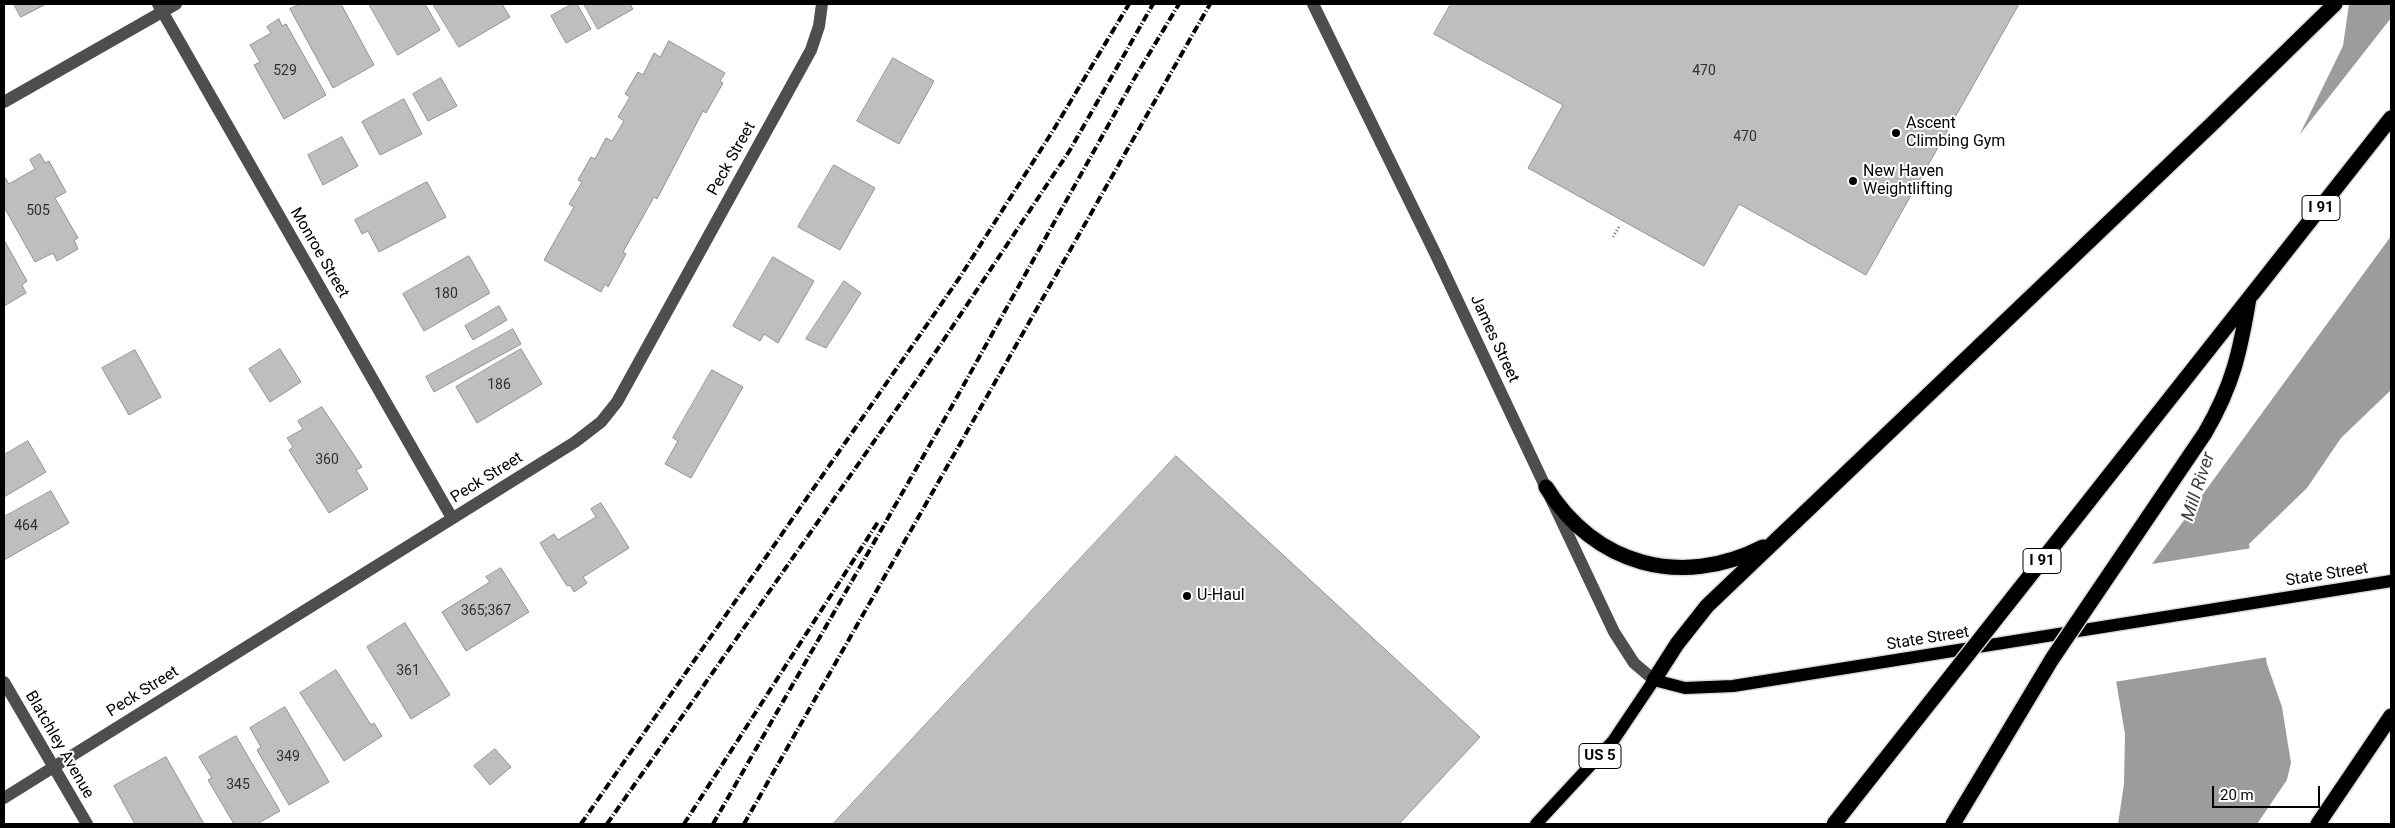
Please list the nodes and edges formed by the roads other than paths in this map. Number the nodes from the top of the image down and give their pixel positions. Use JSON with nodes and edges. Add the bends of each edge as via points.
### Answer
{"nodes":[{"id":1,"x":176,"y":4,"type":"edge"},
{"id":2,"x":822,"y":4,"type":"edge"},
{"id":3,"x":1313,"y":4,"type":"edge"},
{"id":4,"x":2335,"y":4,"type":"edge"},
{"id":5,"x":160,"y":8,"type":"edge"},
{"id":6,"x":4,"y":102,"type":"edge"},
{"id":7,"x":2391,"y":118,"type":"edge"},
{"id":8,"x":2250,"y":297,"type":"junction"},
{"id":9,"x":1546,"y":488,"type":"junction"},
{"id":10,"x":452,"y":518,"type":"junction"},
{"id":11,"x":1785,"y":532,"type":"junction"},
{"id":12,"x":2391,"y":581,"type":"edge"},
{"id":13,"x":1654,"y":680,"type":"junction"},
{"id":14,"x":4,"y":682,"type":"edge"},
{"id":15,"x":2391,"y":716,"type":"edge"},
{"id":16,"x":54,"y":766,"type":"junction"},
{"id":17,"x":4,"y":798,"type":"edge"},
{"id":18,"x":87,"y":824,"type":"edge"},
{"id":19,"x":1536,"y":824,"type":"edge"},
{"id":20,"x":1834,"y":824,"type":"edge"},
{"id":21,"x":1953,"y":824,"type":"edge"},
{"id":22,"x":2318,"y":824,"type":"edge"}],
"edges":[{"from":1,"to":5,"type":"street"},
{"from":2,"to":10,"type":"street","name":"Peck Street","via":[[811,50],[616,402],[601,422],[575,442]]},
{"from":3,"to":9,"type":"street","name":"James Street"},
{"from":4,"to":11,"type":"highway"},
{"from":5,"to":6,"type":"street"},
{"from":5,"to":10,"type":"street","name":"Monroe Street"},
{"from":7,"to":8,"type":"highway","number":"I 91"},
{"from":8,"to":20,"type":"highway","number":"I 91","bridge":true},
{"from":8,"to":21,"type":"highway","bridge":true,"via":[[2241,347],[2221,405],[2052,659]]},
{"from":9,"to":11,"type":"highway","via":[[1566,517],[1589,537],[1621,554],[1659,566],[1692,568],[1724,562],[1756,550]]},
{"from":9,"to":13,"type":"street","name":"James Street","via":[[1614,632],[1634,664]]},
{"from":10,"to":16,"type":"street","name":"Peck Street"},
{"from":11,"to":13,"type":"highway","via":[[1707,606]]},
{"from":12,"to":13,"type":"main road","name":"State Street","via":[[1733,686],[1685,688]]},
{"from":13,"to":19,"type":"main road","number":"US 5","via":[[1613,741]]},
{"from":14,"to":16,"type":"street","name":"Blatchley Avenue"},
{"from":15,"to":22,"type":"highway"},
{"from":16,"to":17,"type":"street","name":"Peck Street"},
{"from":16,"to":18,"type":"street","name":"Blatchley Avenue"}]}
